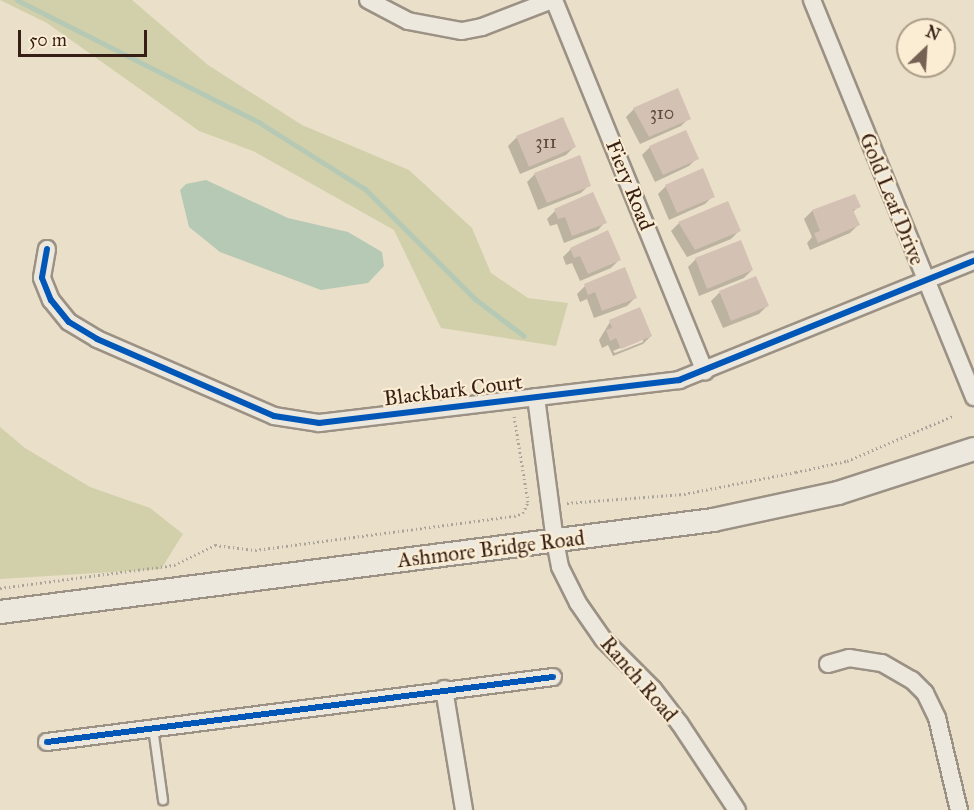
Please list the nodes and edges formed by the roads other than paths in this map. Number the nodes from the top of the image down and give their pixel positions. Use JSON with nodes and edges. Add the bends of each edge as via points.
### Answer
{"nodes":[{"id":1,"x":368,"y":0,"type":"edge"},
{"id":2,"x":553,"y":0,"type":"edge"},
{"id":3,"x":812,"y":0,"type":"edge"},
{"id":4,"x":47,"y":249,"type":"dead end"},
{"id":5,"x":974,"y":261,"type":"edge"},
{"id":6,"x":926,"y":281,"type":"junction"},
{"id":7,"x":705,"y":371,"type":"junction"},
{"id":8,"x":536,"y":397,"type":"junction"},
{"id":9,"x":974,"y":397,"type":"edge"},
{"id":10,"x":974,"y":449,"type":"edge"},
{"id":11,"x":555,"y":541,"type":"junction"},
{"id":12,"x":0,"y":612,"type":"edge"},
{"id":13,"x":828,"y":664,"type":"dead end"},
{"id":14,"x":553,"y":677,"type":"dead end"},
{"id":15,"x":444,"y":689,"type":"junction"},
{"id":16,"x":153,"y":728,"type":"junction"},
{"id":17,"x":47,"y":742,"type":"dead end"},
{"id":18,"x":163,"y":800,"type":"dead end"},
{"id":19,"x":735,"y":809,"type":"edge"},
{"id":20,"x":464,"y":810,"type":"edge"},
{"id":21,"x":958,"y":810,"type":"edge"}],
"edges":[{"from":1,"to":2,"type":"street","via":[[416,24],[462,31]]},
{"from":2,"to":7,"type":"street","name":"Fiery Road"},
{"from":3,"to":6,"type":"street","name":"Gold Leaf Drive"},
{"from":4,"to":8,"type":"street","name":"Blackbark Court","via":[[42,278],[51,300],[69,322],[116,348],[274,416],[319,423]]},
{"from":5,"to":6,"type":"street","name":"Blackbark Court"},
{"from":6,"to":7,"type":"street","name":"Blackbark Court"},
{"from":6,"to":9,"type":"street","name":"Gold Leaf Drive"},
{"from":7,"to":8,"type":"street","name":"Blackbark Court","via":[[664,382]]},
{"from":8,"to":11,"type":"street","name":"Ranch Road"},
{"from":10,"to":11,"type":"main road","name":"Ashmore Bridge Road","via":[[888,479],[775,508]]},
{"from":11,"to":12,"type":"main road","name":"Ashmore Bridge Road"},
{"from":11,"to":19,"type":"street","name":"Ranch Road","via":[[560,567],[586,617],[653,690]]},
{"from":13,"to":21,"type":"street","via":[[849,658],[882,663],[925,693],[937,718]]},
{"from":14,"to":15,"type":"street"},
{"from":15,"to":16,"type":"street"},
{"from":15,"to":20,"type":"street"},
{"from":16,"to":17,"type":"street"},
{"from":16,"to":18,"type":"lane"}]}
